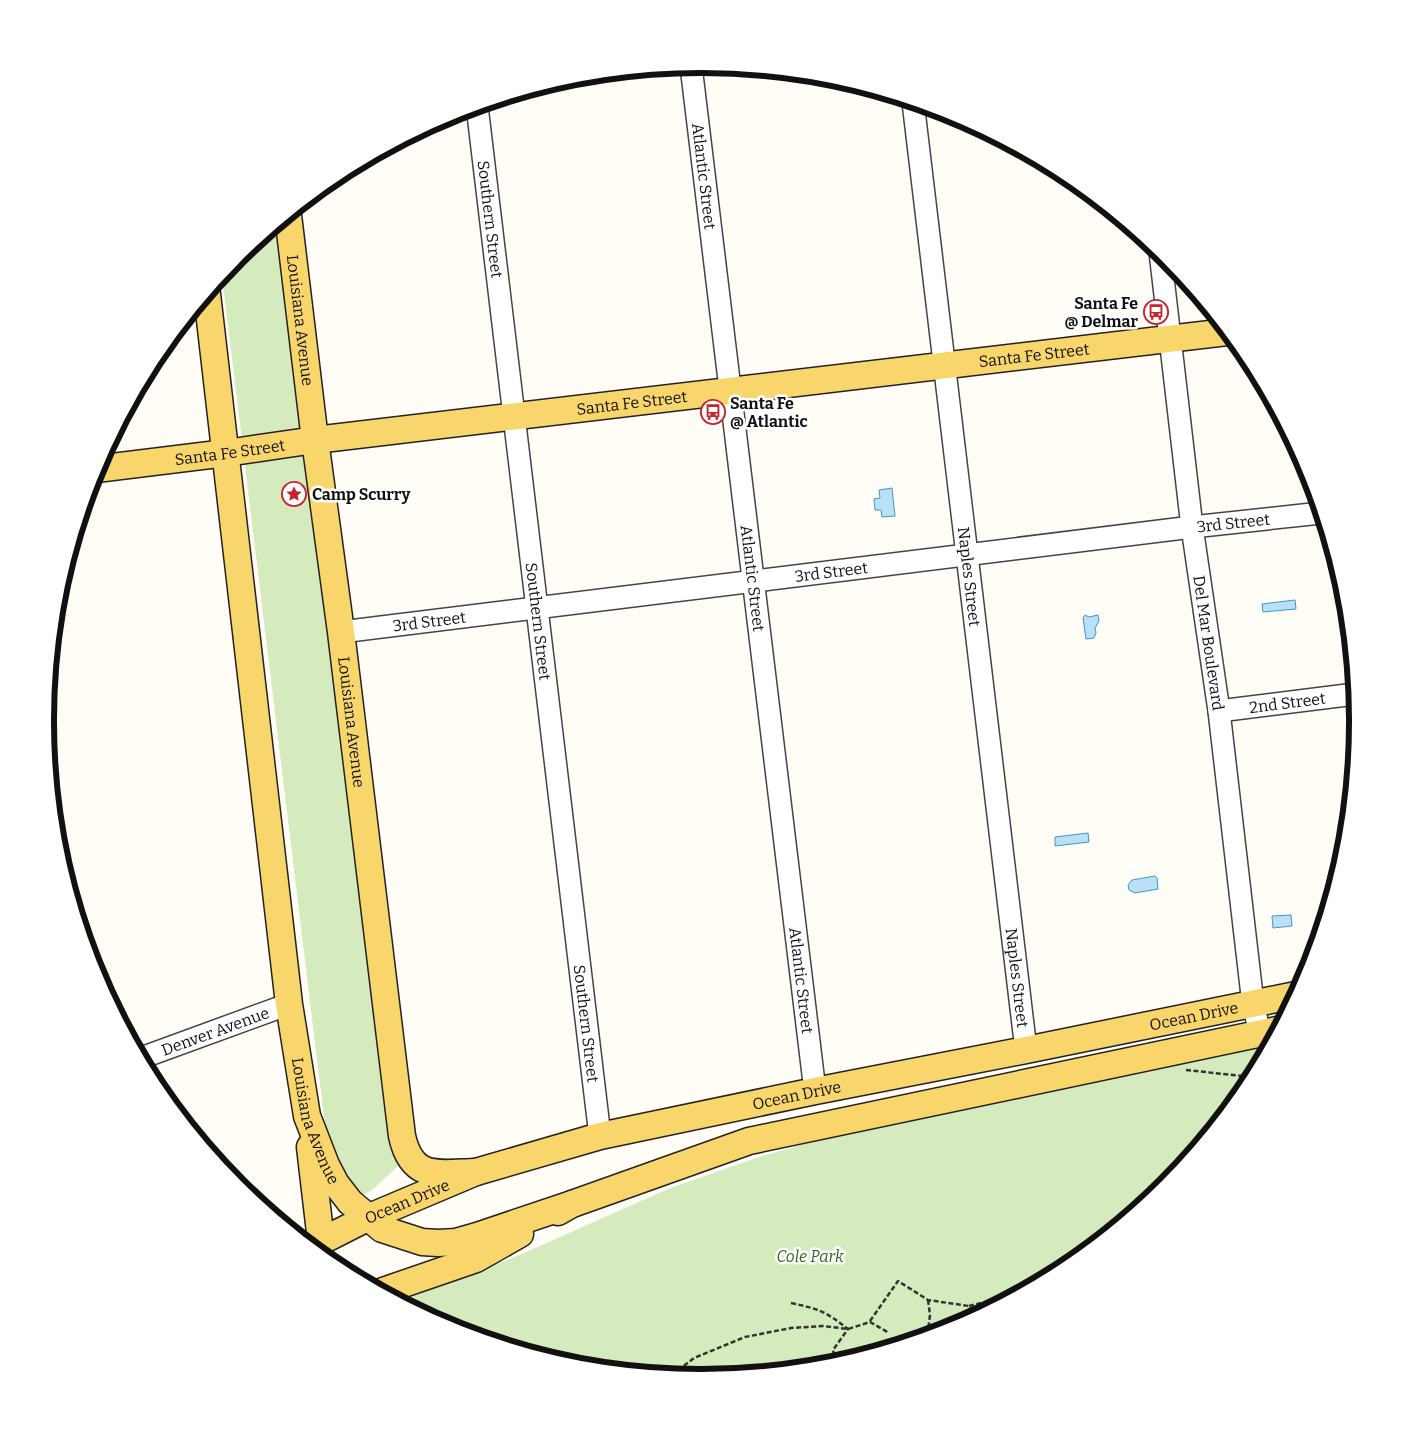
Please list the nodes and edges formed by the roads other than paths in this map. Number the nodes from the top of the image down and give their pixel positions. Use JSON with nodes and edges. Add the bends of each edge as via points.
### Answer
{"nodes":[{"id":1,"x":692,"y":73,"type":"edge"},
{"id":2,"x":914,"y":110,"type":"edge"},
{"id":3,"x":478,"y":114,"type":"edge"},
{"id":4,"x":289,"y":222,"type":"edge"},
{"id":5,"x":1161,"y":265,"type":"edge"},
{"id":6,"x":208,"y":302,"type":"edge"},
{"id":7,"x":1219,"y":333,"type":"edge"},
{"id":8,"x":1170,"y":338,"type":"junction"},
{"id":9,"x":945,"y":366,"type":"junction"},
{"id":10,"x":730,"y":391,"type":"junction"},
{"id":11,"x":514,"y":417,"type":"junction"},
{"id":12,"x":315,"y":440,"type":"junction"},
{"id":13,"x":226,"y":453,"type":"junction"},
{"id":14,"x":105,"y":468,"type":"edge"},
{"id":15,"x":1315,"y":514,"type":"edge"},
{"id":16,"x":1192,"y":527,"type":"junction"},
{"id":17,"x":967,"y":555,"type":"junction"},
{"id":18,"x":753,"y":581,"type":"junction"},
{"id":19,"x":537,"y":608,"type":"junction"},
{"id":20,"x":341,"y":632,"type":"junction"},
{"id":21,"x":1348,"y":695,"type":"edge"},
{"id":22,"x":1219,"y":711,"type":"junction"},
{"id":23,"x":1287,"y":997,"type":"edge"},
{"id":24,"x":289,"y":1004,"type":"junction"},
{"id":25,"x":1253,"y":1004,"type":"junction"},
{"id":26,"x":1269,"y":1031,"type":"edge"},
{"id":27,"x":1026,"y":1050,"type":"junction"},
{"id":28,"x":147,"y":1056,"type":"edge"},
{"id":29,"x":875,"y":1079,"type":"junction"},
{"id":30,"x":815,"y":1091,"type":"junction"},
{"id":31,"x":307,"y":1116,"type":"junction"},
{"id":32,"x":800,"y":1130,"type":"junction"},
{"id":33,"x":600,"y":1136,"type":"junction"},
{"id":34,"x":476,"y":1172,"type":"junction"},
{"id":35,"x":428,"y":1192,"type":"junction"},
{"id":36,"x":572,"y":1204,"type":"junction"},
{"id":37,"x":368,"y":1218,"type":"junction"},
{"id":38,"x":316,"y":1241,"type":"edge"},
{"id":39,"x":317,"y":1242,"type":"edge"},
{"id":40,"x":438,"y":1243,"type":"junction"},
{"id":41,"x":391,"y":1289,"type":"edge"}],
"edges":[{"from":1,"to":10,"type":"street","name":"Atlantic Street"},
{"from":2,"to":9,"type":"street","name":"Naples Street"},
{"from":3,"to":11,"type":"street","name":"Southern Street"},
{"from":4,"to":12,"type":"main road","name":"Louisiana Avenue"},
{"from":5,"to":8,"type":"street","name":"Del Mar Boulevard"},
{"from":6,"to":13,"type":"main road","name":"Louisiana Avenue"},
{"from":7,"to":8,"type":"main road","name":"Santa Fe Street"},
{"from":8,"to":9,"type":"main road","name":"Santa Fe Street"},
{"from":8,"to":16,"type":"street","name":"Del Mar Boulevard"},
{"from":9,"to":10,"type":"main road","name":"Santa Fe Street"},
{"from":9,"to":17,"type":"street","name":"Naples Street"},
{"from":10,"to":11,"type":"main road","name":"Santa Fe Street"},
{"from":10,"to":18,"type":"street","name":"Atlantic Street"},
{"from":11,"to":12,"type":"main road","name":"Santa Fe Street"},
{"from":11,"to":19,"type":"street","name":"Southern Street"},
{"from":12,"to":13,"type":"main road","name":"Santa Fe Street"},
{"from":12,"to":20,"type":"main road","name":"Louisiana Avenue"},
{"from":13,"to":14,"type":"main road","name":"Santa Fe Street"},
{"from":13,"to":24,"type":"main road","name":"Louisiana Avenue"},
{"from":15,"to":16,"type":"street","name":"3rd Street"},
{"from":16,"to":17,"type":"street","name":"3rd Street"},
{"from":16,"to":22,"type":"street","name":"Del Mar Boulevard"},
{"from":17,"to":18,"type":"street","name":"3rd Street"},
{"from":17,"to":27,"type":"street","name":"Naples Street"},
{"from":18,"to":19,"type":"street","name":"3rd Street"},
{"from":18,"to":30,"type":"street","name":"Atlantic Street"},
{"from":19,"to":20,"type":"street","name":"3rd Street"},
{"from":19,"to":33,"type":"street","name":"Southern Street"},
{"from":20,"to":34,"type":"main road","name":"Louisiana Avenue","via":[[404,1145],[410,1159],[419,1168],[443,1173]]},
{"from":21,"to":22,"type":"street","name":"2nd Street"},
{"from":22,"to":25,"type":"street","name":"Del Mar Boulevard"},
{"from":23,"to":25,"type":"main road","name":"Ocean Drive"},
{"from":24,"to":28,"type":"street","name":"Denver Avenue"},
{"from":24,"to":31,"type":"main road","name":"Louisiana Avenue"},
{"from":25,"to":26,"type":"street","name":"Del Mar Boulevard"},
{"from":25,"to":27,"type":"main road","name":"Ocean Drive"},
{"from":26,"to":32,"type":"main road","name":"Ocean Drive"},
{"from":27,"to":29,"type":"main road","name":"Ocean Drive"},
{"from":29,"to":30,"type":"main road","name":"Ocean Drive"},
{"from":29,"to":32,"type":"main road","via":[[808,1112]]},
{"from":30,"to":33,"type":"main road","name":"Ocean Drive"},
{"from":31,"to":37,"type":"main road","name":"Louisiana Avenue","via":[[336,1184]]},
{"from":31,"to":38,"type":"main road"},
{"from":32,"to":36,"type":"main road","name":"Ocean Drive","via":[[749,1141]]},
{"from":33,"to":34,"type":"main road","name":"Ocean Drive"},
{"from":34,"to":35,"type":"main road","name":"Ocean Drive"},
{"from":35,"to":37,"type":"main road","name":"Ocean Drive"},
{"from":35,"to":40,"type":"main road","via":[[420,1200],[415,1221],[426,1237]]},
{"from":36,"to":40,"type":"main road","name":"Louisiana Avenue","via":[[477,1236]]},
{"from":36,"to":41,"type":"main road","name":"Ocean Drive","via":[[476,1259]]},
{"from":37,"to":39,"type":"main road","name":"Ocean Drive"},
{"from":37,"to":40,"type":"main road","name":"Louisiana Avenue","via":[[382,1229],[404,1237]]}]}
